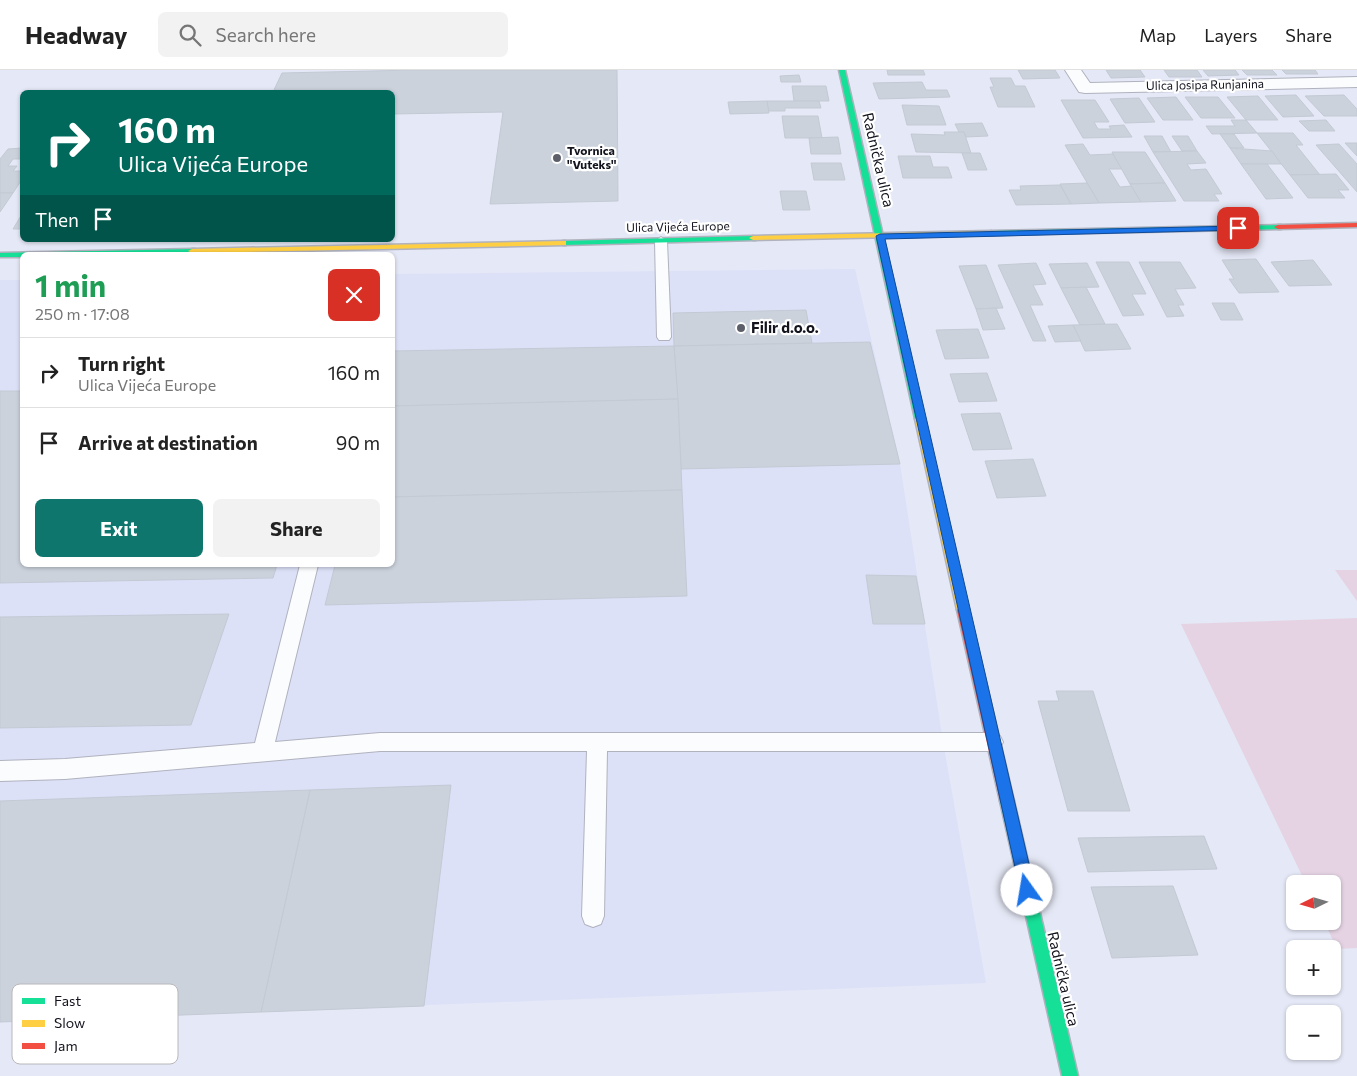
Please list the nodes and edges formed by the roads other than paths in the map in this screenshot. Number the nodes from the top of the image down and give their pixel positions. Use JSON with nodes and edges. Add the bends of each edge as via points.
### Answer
{"nodes":[{"id":1,"x":842,"y":70,"type":"edge"},
{"id":2,"x":1073,"y":70,"type":"edge"},
{"id":3,"x":1334,"y":70,"type":"edge"},
{"id":4,"x":1353,"y":86,"type":"edge"},
{"id":5,"x":1357,"y":226,"type":"edge"},
{"id":6,"x":880,"y":236,"type":"junction"},
{"id":7,"x":661,"y":241,"type":"junction"},
{"id":8,"x":386,"y":251,"type":"edge"},
{"id":9,"x":290,"y":252,"type":"edge"},
{"id":10,"x":0,"y":255,"type":"edge"},
{"id":11,"x":20,"y":255,"type":"edge"},
{"id":12,"x":664,"y":337,"type":"dead end"},
{"id":13,"x":309,"y":567,"type":"edge"},
{"id":14,"x":597,"y":742,"type":"junction"},
{"id":15,"x":993,"y":742,"type":"junction"},
{"id":16,"x":263,"y":752,"type":"junction"},
{"id":17,"x":0,"y":772,"type":"edge"},
{"id":18,"x":593,"y":916,"type":"dead end"},
{"id":19,"x":1070,"y":1076,"type":"edge"}],
"edges":[{"from":1,"to":6,"type":"street","name":"Radnička ulica"},
{"from":2,"to":4,"type":"street","name":"Ulica Josipa Runjanina","via":[[1084,88]]},
{"from":3,"to":4,"type":"street","name":"Ulica Josipa Runjanina"},
{"from":5,"to":6,"type":"street","name":"Ulica Vijeća Europe"},
{"from":6,"to":7,"type":"street","name":"Ulica Vijeća Europe"},
{"from":6,"to":15,"type":"street","name":"Radnička ulica"},
{"from":7,"to":8,"type":"street","name":"Ulica Vijeća Europe"},
{"from":7,"to":12,"type":"lane"},
{"from":8,"to":9,"type":"street","name":"Ulica Vijeća Europe"},
{"from":10,"to":11,"type":"street","name":"Ulica Vijeća Europe"},
{"from":13,"to":16,"type":"lane"},
{"from":14,"to":15,"type":"lane"},
{"from":14,"to":16,"type":"lane","via":[[380,742]]},
{"from":14,"to":18,"type":"lane"},
{"from":15,"to":19,"type":"street","name":"Radnička ulica"},
{"from":16,"to":17,"type":"lane"}]}
